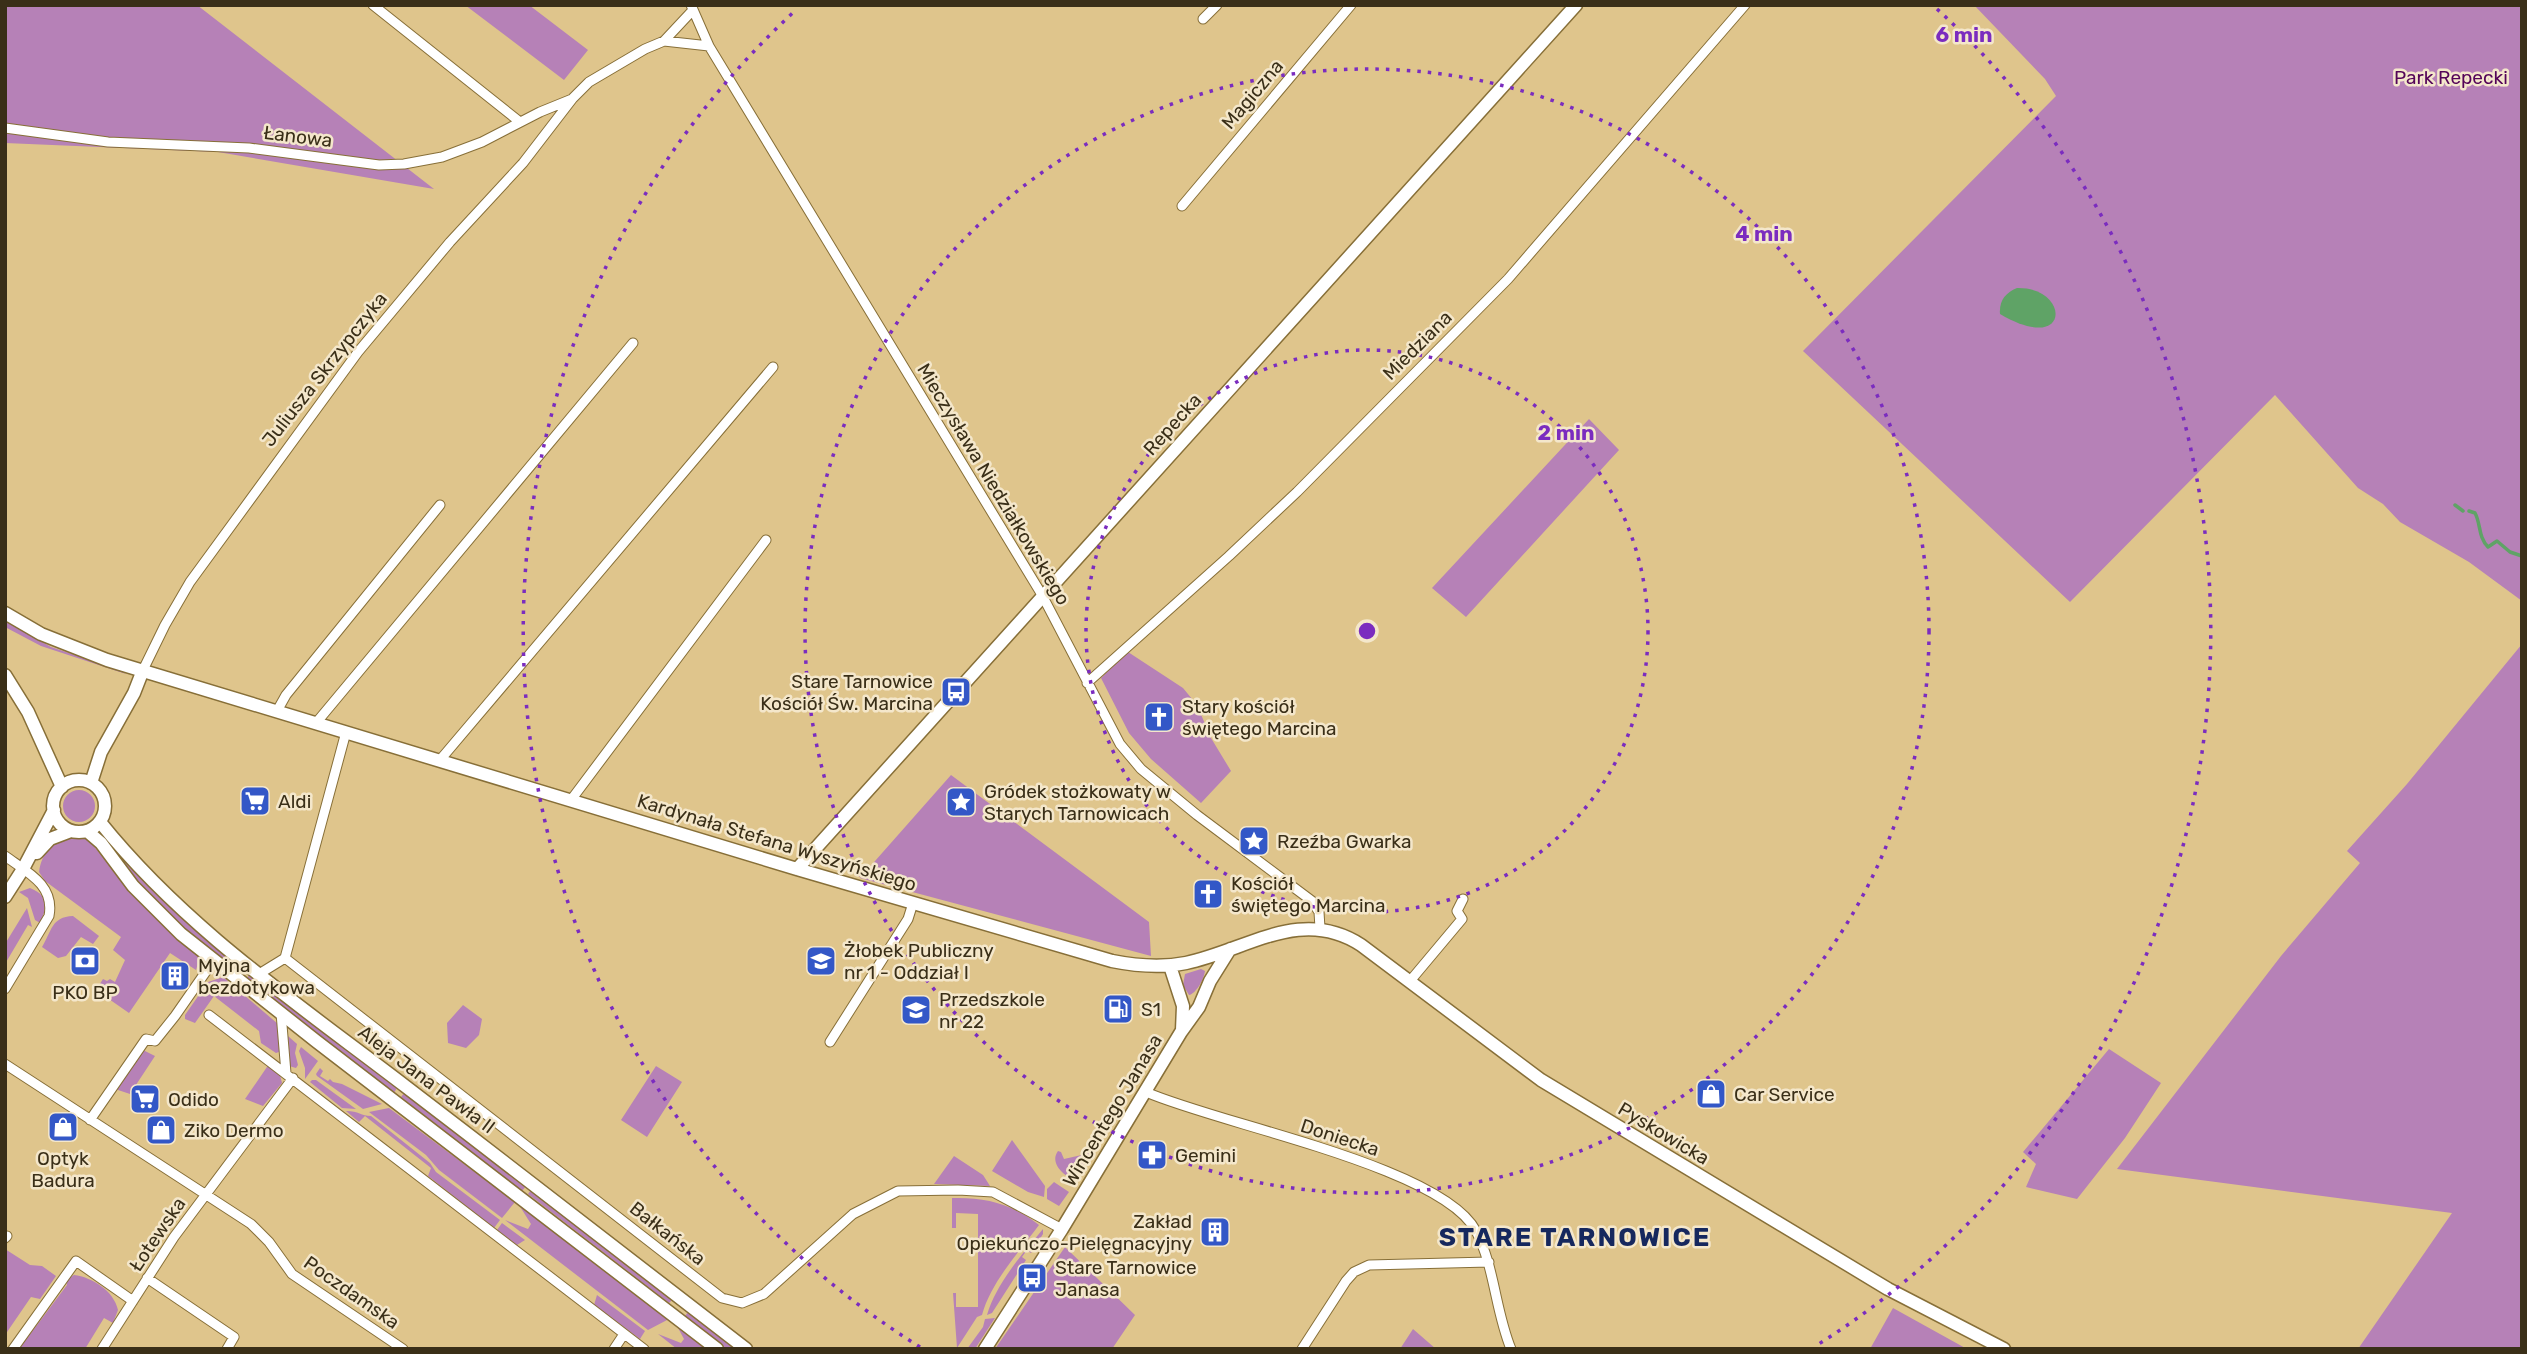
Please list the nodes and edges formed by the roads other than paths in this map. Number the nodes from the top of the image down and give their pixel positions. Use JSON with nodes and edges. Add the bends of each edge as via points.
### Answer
{"nodes":[{"id":1,"x":373,"y":5,"type":"edge"},
{"id":2,"x":1217,"y":5,"type":"edge"},
{"id":3,"x":1351,"y":5,"type":"edge"},
{"id":4,"x":1576,"y":5,"type":"edge"},
{"id":5,"x":1745,"y":5,"type":"edge"},
{"id":6,"x":692,"y":8,"type":"edge"},
{"id":7,"x":1203,"y":19,"type":"dead end"},
{"id":8,"x":664,"y":41,"type":"junction"},
{"id":9,"x":709,"y":46,"type":"junction"},
{"id":10,"x":573,"y":98,"type":"junction"},
{"id":11,"x":520,"y":122,"type":"junction"},
{"id":12,"x":5,"y":128,"type":"edge"},
{"id":13,"x":1182,"y":206,"type":"dead end"},
{"id":14,"x":633,"y":343,"type":"dead end"},
{"id":15,"x":773,"y":367,"type":"dead end"},
{"id":16,"x":440,"y":505,"type":"dead end"},
{"id":17,"x":766,"y":540,"type":"dead end"},
{"id":18,"x":1042,"y":595,"type":"junction"},
{"id":19,"x":5,"y":613,"type":"edge"},
{"id":20,"x":143,"y":670,"type":"junction"},
{"id":21,"x":5,"y":675,"type":"edge"},
{"id":22,"x":1087,"y":683,"type":"junction"},
{"id":23,"x":277,"y":711,"type":"junction"},
{"id":24,"x":316,"y":723,"type":"junction"},
{"id":25,"x":346,"y":732,"type":"junction"},
{"id":26,"x":440,"y":760,"type":"junction"},
{"id":27,"x":91,"y":783,"type":"junction"},
{"id":28,"x":62,"y":787,"type":"junction"},
{"id":29,"x":571,"y":800,"type":"junction"},
{"id":30,"x":54,"y":810,"type":"junction"},
{"id":31,"x":100,"y":822,"type":"junction"},
{"id":32,"x":71,"y":831,"type":"junction"},
{"id":33,"x":88,"y":831,"type":"junction"},
{"id":34,"x":5,"y":856,"type":"edge"},
{"id":35,"x":23,"y":869,"type":"junction"},
{"id":36,"x":797,"y":869,"type":"junction"},
{"id":37,"x":5,"y":897,"type":"edge"},
{"id":38,"x":1464,"y":899,"type":"dead end"},
{"id":39,"x":913,"y":903,"type":"junction"},
{"id":40,"x":1320,"y":928,"type":"junction"},
{"id":41,"x":1230,"y":949,"type":"junction"},
{"id":42,"x":285,"y":958,"type":"junction"},
{"id":43,"x":1202,"y":959,"type":"junction"},
{"id":44,"x":214,"y":960,"type":"junction"},
{"id":45,"x":1170,"y":966,"type":"junction"},
{"id":46,"x":259,"y":974,"type":"junction"},
{"id":47,"x":1210,"y":981,"type":"junction"},
{"id":48,"x":1410,"y":981,"type":"junction"},
{"id":49,"x":5,"y":989,"type":"edge"},
{"id":50,"x":281,"y":1013,"type":"junction"},
{"id":51,"x":209,"y":1015,"type":"dead end"},
{"id":52,"x":1181,"y":1032,"type":"junction"},
{"id":53,"x":830,"y":1042,"type":"dead end"},
{"id":54,"x":5,"y":1064,"type":"edge"},
{"id":55,"x":289,"y":1075,"type":"junction"},
{"id":56,"x":1146,"y":1092,"type":"junction"},
{"id":57,"x":90,"y":1120,"type":"junction"},
{"id":58,"x":204,"y":1195,"type":"junction"},
{"id":59,"x":1062,"y":1229,"type":"junction"},
{"id":60,"x":1489,"y":1262,"type":"junction"},
{"id":61,"x":147,"y":1278,"type":"junction"},
{"id":62,"x":132,"y":1301,"type":"junction"},
{"id":63,"x":624,"y":1334,"type":"junction"},
{"id":64,"x":13,"y":1349,"type":"edge"},
{"id":65,"x":102,"y":1349,"type":"edge"},
{"id":66,"x":226,"y":1349,"type":"edge"},
{"id":67,"x":403,"y":1349,"type":"edge"},
{"id":68,"x":614,"y":1349,"type":"edge"},
{"id":69,"x":643,"y":1349,"type":"edge"},
{"id":70,"x":717,"y":1349,"type":"edge"},
{"id":71,"x":746,"y":1349,"type":"edge"},
{"id":72,"x":985,"y":1349,"type":"edge"},
{"id":73,"x":1302,"y":1349,"type":"edge"},
{"id":74,"x":1511,"y":1349,"type":"edge"},
{"id":75,"x":2004,"y":1349,"type":"edge"}],
"edges":[{"from":1,"to":11,"type":"street"},
{"from":2,"to":7,"type":"street"},
{"from":3,"to":13,"type":"street","name":"Magiczna"},
{"from":4,"to":18,"type":"street","name":"Repecka"},
{"from":5,"to":22,"type":"street","name":"Miedziana","via":[[1508,279],[1277,510]]},
{"from":6,"to":8,"type":"street","name":"Juliusza Skrzypczyka"},
{"from":6,"to":9,"type":"street","name":"Mieczysława Niedziałkowskiego"},
{"from":8,"to":9,"type":"street"},
{"from":8,"to":10,"type":"street","name":"Juliusza Skrzypczyka","via":[[589,82]]},
{"from":9,"to":18,"type":"street","name":"Mieczysława Niedziałkowskiego"},
{"from":10,"to":11,"type":"street","name":"Łanowa"},
{"from":10,"to":20,"type":"street","name":"Juliusza Skrzypczyka","via":[[523,163],[358,352],[190,582]]},
{"from":11,"to":12,"type":"street","name":"Łanowa","via":[[442,157],[379,165],[249,148],[108,142]]},
{"from":14,"to":24,"type":"street"},
{"from":15,"to":26,"type":"street"},
{"from":16,"to":23,"type":"street","via":[[285,695]]},
{"from":17,"to":29,"type":"street"},
{"from":18,"to":22,"type":"street","name":"Mieczysława Niedziałkowskiego"},
{"from":18,"to":36,"type":"street","name":"Repecka"},
{"from":19,"to":20,"type":"street","name":"Kardynała Stefana Wyszyńskiego","via":[[71,648]]},
{"from":20,"to":23,"type":"street","name":"Kardynała Stefana Wyszyńskiego"},
{"from":20,"to":27,"type":"street","name":"Juliusza Skrzypczyka","via":[[101,752]]},
{"from":21,"to":28,"type":"street","via":[[29,712]]},
{"from":22,"to":40,"type":"street","name":"Mieczysława Niedziałkowskiego","via":[[1120,744],[1141,769],[1312,901],[1319,912]]},
{"from":23,"to":24,"type":"street","name":"Kardynała Stefana Wyszyńskiego"},
{"from":24,"to":25,"type":"street","name":"Kardynała Stefana Wyszyńskiego"},
{"from":25,"to":26,"type":"street","name":"Kardynała Stefana Wyszyńskiego"},
{"from":25,"to":42,"type":"street"},
{"from":26,"to":29,"type":"street","name":"Kardynała Stefana Wyszyńskiego"},
{"from":27,"to":28,"type":"street","via":[[81,780]]},
{"from":27,"to":31,"type":"street","via":[[105,803]]},
{"from":28,"to":30,"type":"street"},
{"from":29,"to":36,"type":"street","name":"Kardynała Stefana Wyszyńskiego"},
{"from":30,"to":32,"type":"street","via":[[56,819]]},
{"from":30,"to":35,"type":"street"},
{"from":31,"to":33,"type":"street"},
{"from":31,"to":46,"type":"street","name":"Aleja Jana Pawła II","via":[[180,909]]},
{"from":32,"to":33,"type":"street"},
{"from":32,"to":35,"type":"street","via":[[50,839]]},
{"from":33,"to":44,"type":"street","name":"Aleja Jana Pawła II","via":[[157,912]]},
{"from":34,"to":35,"type":"street"},
{"from":35,"to":37,"type":"street"},
{"from":35,"to":49,"type":"street","via":[[46,889],[52,902],[50,916]]},
{"from":36,"to":39,"type":"street","name":"Kardynała Stefana Wyszyńskiego"},
{"from":38,"to":48,"type":"street","via":[[1457,911],[1462,919]]},
{"from":39,"to":45,"type":"street","name":"Kardynała Stefana Wyszyńskiego","via":[[1112,961]]},
{"from":39,"to":53,"type":"street","via":[[908,919]]},
{"from":40,"to":41,"type":"street","name":"Kardynała Stefana Wyszyńskiego","via":[[1292,930]]},
{"from":40,"to":48,"type":"street","name":"Pyskowicka","via":[[1351,939]]},
{"from":41,"to":43,"type":"street","name":"Kardynała Stefana Wyszyńskiego"},
{"from":41,"to":47,"type":"street","name":"Wincentego Janasa"},
{"from":42,"to":46,"type":"street"},
{"from":42,"to":59,"type":"street","name":"Bałkańska","via":[[722,1298],[742,1303],[764,1294],[853,1214],[898,1191],[993,1192]]},
{"from":43,"to":45,"type":"street","name":"Kardynała Stefana Wyszyńskiego"},
{"from":43,"to":47,"type":"street"},
{"from":44,"to":50,"type":"street","name":"Aleja Jana Pawła II"},
{"from":44,"to":57,"type":"street","via":[[155,1041],[146,1039]]},
{"from":45,"to":52,"type":"street","name":"Wincentego Janasa","via":[[1183,1006]]},
{"from":46,"to":71,"type":"street","name":"Aleja Jana Pawła II"},
{"from":47,"to":52,"type":"street","name":"Wincentego Janasa"},
{"from":48,"to":75,"type":"street","name":"Pyskowicka","via":[[1541,1080],[1621,1130],[1888,1289]]},
{"from":50,"to":55,"type":"street"},
{"from":50,"to":70,"type":"street","name":"Aleja Jana Pawła II"},
{"from":51,"to":55,"type":"street"},
{"from":52,"to":56,"type":"street","name":"Wincentego Janasa"},
{"from":54,"to":57,"type":"street","name":"Łotewska"},
{"from":55,"to":58,"type":"street"},
{"from":55,"to":63,"type":"street"},
{"from":56,"to":59,"type":"street","name":"Wincentego Janasa"},
{"from":56,"to":60,"type":"street","name":"Doniecka","via":[[1393,1172],[1463,1213],[1476,1230]]},
{"from":57,"to":58,"type":"street","name":"Łotewska"},
{"from":58,"to":61,"type":"street","name":"Łotewska"},
{"from":58,"to":67,"type":"street","name":"Poczdamska","via":[[251,1224],[292,1274]]},
{"from":59,"to":72,"type":"street","name":"Wincentego Janasa"},
{"from":60,"to":73,"type":"street","via":[[1369,1265],[1346,1281]]},
{"from":60,"to":74,"type":"street","name":"Doniecka","via":[[1500,1323]]},
{"from":61,"to":62,"type":"street","name":"Łotewska"},
{"from":61,"to":66,"type":"street","via":[[234,1337]]},
{"from":62,"to":64,"type":"street","name":"Łotewska","via":[[76,1261]]},
{"from":62,"to":65,"type":"street","name":"Łotewska"},
{"from":63,"to":68,"type":"street"},
{"from":63,"to":69,"type":"street"}]}
